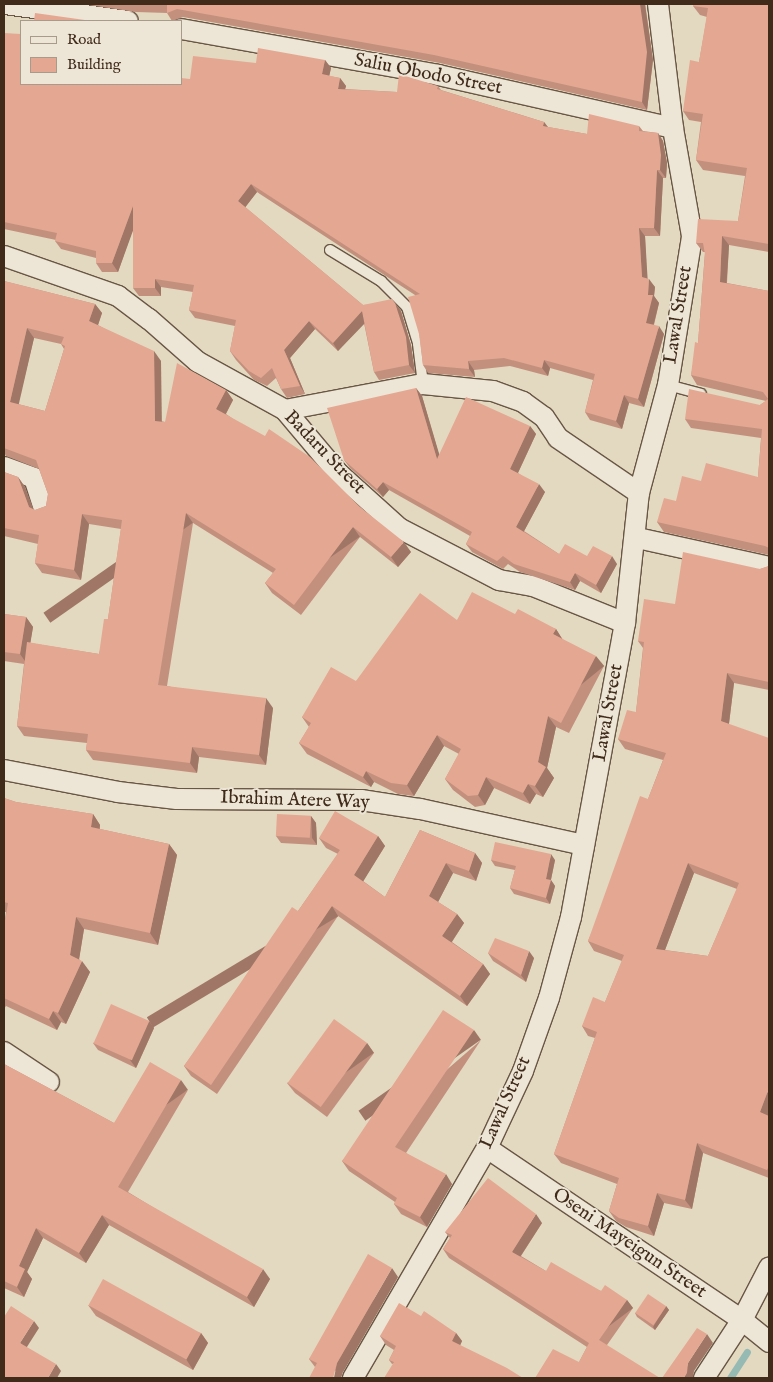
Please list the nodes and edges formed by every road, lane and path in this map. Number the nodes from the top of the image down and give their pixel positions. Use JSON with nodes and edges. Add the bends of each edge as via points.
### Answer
{"nodes":[{"id":1,"x":5,"y":4,"type":"edge"},
{"id":2,"x":658,"y":4,"type":"edge"},
{"id":3,"x":121,"y":20,"type":"edge"},
{"id":4,"x":182,"y":29,"type":"edge"},
{"id":5,"x":673,"y":128,"type":"junction"},
{"id":6,"x":330,"y":250,"type":"edge"},
{"id":7,"x":4,"y":256,"type":"edge"},
{"id":8,"x":423,"y":384,"type":"junction"},
{"id":9,"x":668,"y":386,"type":"junction"},
{"id":10,"x":710,"y":396,"type":"edge"},
{"id":11,"x":285,"y":410,"type":"junction"},
{"id":12,"x":4,"y":467,"type":"edge"},
{"id":13,"x":639,"y":493,"type":"junction"},
{"id":14,"x":44,"y":508,"type":"edge"},
{"id":15,"x":637,"y":538,"type":"junction"},
{"id":16,"x":769,"y":567,"type":"edge"},
{"id":17,"x":625,"y":623,"type":"junction"},
{"id":18,"x":4,"y":770,"type":"edge"},
{"id":19,"x":584,"y":846,"type":"junction"},
{"id":20,"x":4,"y":1052,"type":"edge"},
{"id":21,"x":49,"y":1082,"type":"dead end"},
{"id":22,"x":487,"y":1148,"type":"junction"},
{"id":23,"x":769,"y":1268,"type":"edge"},
{"id":24,"x":742,"y":1320,"type":"junction"},
{"id":25,"x":769,"y":1342,"type":"edge"},
{"id":26,"x":353,"y":1378,"type":"edge"},
{"id":27,"x":704,"y":1378,"type":"edge"}],
"edges":[{"from":1,"to":3,"type":"street"},
{"from":2,"to":5,"type":"street","name":"Lawal Street"},
{"from":4,"to":5,"type":"street","name":"Saliu Obodo Street","via":[[438,75]]},
{"from":5,"to":9,"type":"street","name":"Lawal Street","via":[[692,236]]},
{"from":6,"to":8,"type":"lane","via":[[381,280],[407,308],[418,344]]},
{"from":7,"to":11,"type":"street","name":"Badaru Street","via":[[118,296],[149,318],[198,362]]},
{"from":8,"to":11,"type":"street"},
{"from":8,"to":13,"type":"street","via":[[493,391],[523,402],[544,417],[558,438]]},
{"from":9,"to":10,"type":"lane"},
{"from":9,"to":13,"type":"street","name":"Lawal Street"},
{"from":11,"to":17,"type":"street","name":"Badaru Street","via":[[338,473],[400,528],[499,580],[533,586]]},
{"from":12,"to":14,"type":"street","via":[[34,478]]},
{"from":13,"to":15,"type":"street","name":"Lawal Street"},
{"from":15,"to":16,"type":"street"},
{"from":15,"to":17,"type":"street","name":"Lawal Street"},
{"from":17,"to":19,"type":"street","name":"Lawal Street"},
{"from":18,"to":19,"type":"street","name":"Ibrahim Atere Way","via":[[118,792],[178,798],[361,800],[420,809]]},
{"from":19,"to":22,"type":"street","name":"Lawal Street","via":[[571,918],[549,998],[523,1071]]},
{"from":20,"to":21,"type":"street"},
{"from":22,"to":24,"type":"street","name":"Oseni Mayeigun Street"},
{"from":22,"to":26,"type":"street","name":"Lawal Street"},
{"from":23,"to":24,"type":"street"},
{"from":24,"to":25,"type":"street","name":"Oseni Mayeigun Street"},
{"from":24,"to":27,"type":"street"}]}
